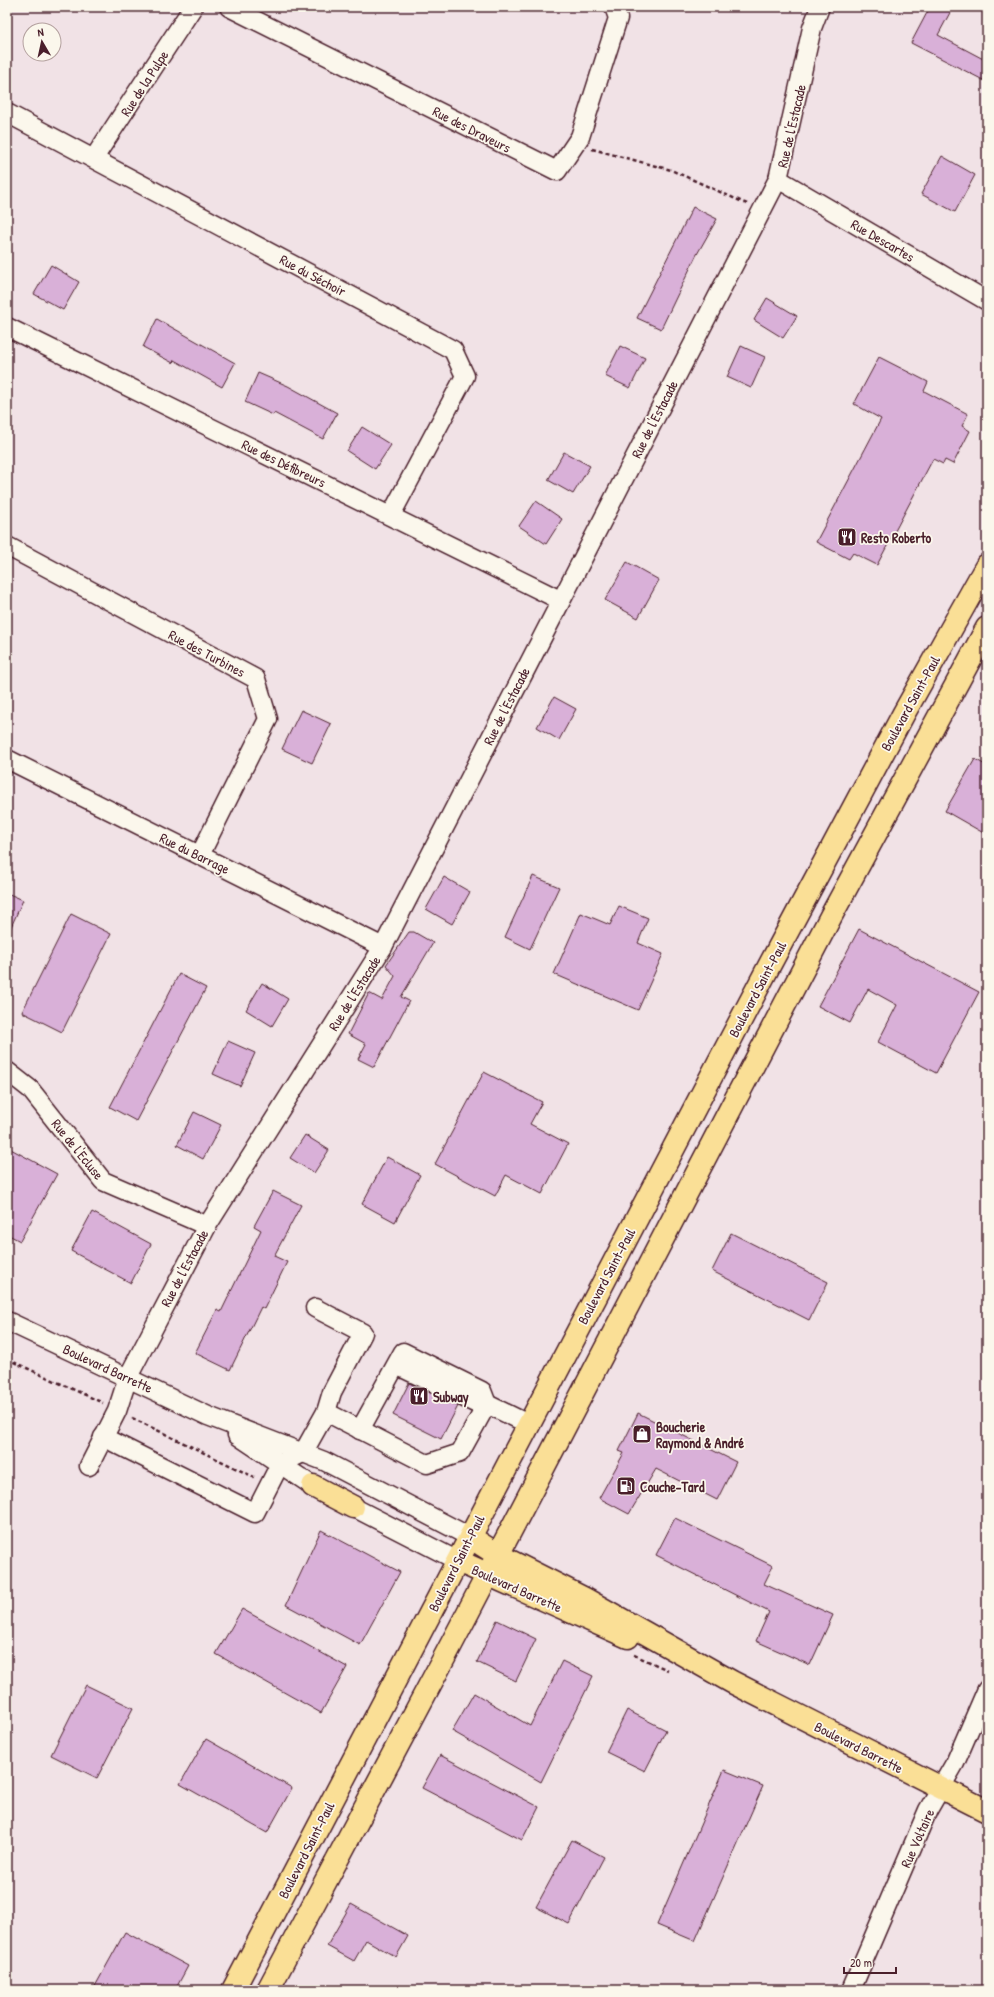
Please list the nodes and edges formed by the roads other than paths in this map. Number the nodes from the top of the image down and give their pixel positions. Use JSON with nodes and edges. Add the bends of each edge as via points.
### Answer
{"nodes":[{"id":1,"x":194,"y":7,"type":"edge"},
{"id":2,"x":229,"y":7,"type":"edge"},
{"id":3,"x":614,"y":7,"type":"edge"},
{"id":4,"x":820,"y":7,"type":"edge"},
{"id":5,"x":7,"y":113,"type":"edge"},
{"id":6,"x":94,"y":158,"type":"junction"},
{"id":7,"x":778,"y":179,"type":"junction"},
{"id":8,"x":987,"y":301,"type":"edge"},
{"id":9,"x":7,"y":327,"type":"edge"},
{"id":10,"x":391,"y":515,"type":"junction"},
{"id":11,"x":7,"y":546,"type":"edge"},
{"id":12,"x":987,"y":565,"type":"edge"},
{"id":13,"x":560,"y":600,"type":"junction"},
{"id":14,"x":987,"y":628,"type":"edge"},
{"id":15,"x":7,"y":759,"type":"edge"},
{"id":16,"x":200,"y":855,"type":"junction"},
{"id":17,"x":383,"y":946,"type":"junction"},
{"id":18,"x":7,"y":1071,"type":"edge"},
{"id":19,"x":207,"y":1226,"type":"junction"},
{"id":20,"x":315,"y":1308,"type":"dead end"},
{"id":21,"x":7,"y":1321,"type":"edge"},
{"id":22,"x":128,"y":1378,"type":"junction"},
{"id":23,"x":487,"y":1404,"type":"junction"},
{"id":24,"x":326,"y":1412,"type":"junction"},
{"id":25,"x":208,"y":1416,"type":"junction"},
{"id":26,"x":528,"y":1424,"type":"junction"},
{"id":27,"x":360,"y":1430,"type":"junction"},
{"id":28,"x":103,"y":1437,"type":"junction"},
{"id":29,"x":303,"y":1453,"type":"junction"},
{"id":30,"x":280,"y":1464,"type":"junction"},
{"id":31,"x":89,"y":1466,"type":"dead end"},
{"id":32,"x":313,"y":1486,"type":"joint"},
{"id":33,"x":353,"y":1507,"type":"joint"},
{"id":34,"x":470,"y":1537,"type":"junction"},
{"id":35,"x":498,"y":1554,"type":"junction"},
{"id":36,"x":458,"y":1561,"type":"junction"},
{"id":37,"x":488,"y":1574,"type":"junction"},
{"id":38,"x":732,"y":1682,"type":"junction"},
{"id":39,"x":987,"y":1689,"type":"edge"},
{"id":40,"x":941,"y":1788,"type":"junction"},
{"id":41,"x":987,"y":1811,"type":"edge"},
{"id":42,"x":233,"y":1990,"type":"edge"},
{"id":43,"x":268,"y":1990,"type":"edge"},
{"id":44,"x":851,"y":1990,"type":"edge"}],
"edges":[{"from":1,"to":6,"type":"street","name":"Rue de la Pulpe"},
{"from":2,"to":3,"type":"street","name":"Rue des Draveurs","via":[[556,171],[580,137],[618,18]]},
{"from":4,"to":7,"type":"street","name":"Rue de l'Estacade","via":[[812,28]]},
{"from":5,"to":6,"type":"street","name":"Rue du Séchoir"},
{"from":6,"to":10,"type":"street","name":"Rue du Séchoir","via":[[453,350],[466,376]]},
{"from":7,"to":8,"type":"street","name":"Rue Descartes"},
{"from":7,"to":13,"type":"street","name":"Rue de l'Estacade"},
{"from":9,"to":10,"type":"street","name":"Rue des Défibreurs"},
{"from":10,"to":13,"type":"street","name":"Rue des Défibreurs"},
{"from":11,"to":16,"type":"street","name":"Rue des Turbines","via":[[256,679],[268,719]]},
{"from":12,"to":26,"type":"main road","name":"Boulevard Saint-Paul","via":[[856,802]]},
{"from":13,"to":17,"type":"street","name":"Rue de l'Estacade"},
{"from":14,"to":35,"type":"main road","via":[[839,902]]},
{"from":15,"to":16,"type":"street","name":"Rue du Barrage"},
{"from":16,"to":17,"type":"street","name":"Rue du Barrage"},
{"from":17,"to":19,"type":"street","name":"Rue de l'Estacade"},
{"from":18,"to":19,"type":"street","name":"Rue de l'Ecluse","via":[[30,1089],[102,1181]]},
{"from":19,"to":22,"type":"street","name":"Rue de l'Estacade"},
{"from":20,"to":24,"type":"street","via":[[363,1333],[332,1392]]},
{"from":21,"to":22,"type":"street","name":"Boulevard Barrette"},
{"from":22,"to":25,"type":"street","name":"Boulevard Barrette"},
{"from":22,"to":28,"type":"street","name":"Rue de l'Estacade","via":[[117,1411]]},
{"from":23,"to":26,"type":"street"},
{"from":23,"to":27,"type":"street","via":[[460,1453],[426,1464]]},
{"from":23,"to":27,"type":"street","via":[[482,1391],[403,1352]]},
{"from":24,"to":27,"type":"street"},
{"from":24,"to":29,"type":"street"},
{"from":25,"to":29,"type":"street","name":"Boulevard Barrette"},
{"from":25,"to":30,"type":"street","name":"Boulevard Barrette"},
{"from":26,"to":34,"type":"main road","name":"Boulevard Saint-Paul"},
{"from":28,"to":30,"type":"street","via":[[256,1513]]},
{"from":28,"to":31,"type":"street","name":"Rue de l'Estacade"},
{"from":29,"to":30,"type":"street"},
{"from":29,"to":34,"type":"street","name":"Boulevard Barrette"},
{"from":30,"to":32,"type":"street","name":"Boulevard Barrette"},
{"from":32,"to":33,"type":"main road","name":"Boulevard Barrette"},
{"from":33,"to":36,"type":"street","name":"Boulevard Barrette"},
{"from":34,"to":35,"type":"main road","name":"Boulevard Barrette"},
{"from":34,"to":36,"type":"main road","name":"Boulevard Saint-Paul"},
{"from":35,"to":37,"type":"main road"},
{"from":35,"to":38,"type":"main road","name":"Boulevard Barrette","via":[[585,1599]]},
{"from":36,"to":37,"type":"main road","name":"Boulevard Barrette"},
{"from":36,"to":42,"type":"main road","name":"Boulevard Saint-Paul"},
{"from":37,"to":38,"type":"main road","name":"Boulevard Barrette"},
{"from":37,"to":43,"type":"main road"},
{"from":38,"to":40,"type":"main road","name":"Boulevard Barrette"},
{"from":39,"to":40,"type":"street","name":"Rue Voltaire","via":[[955,1763]]},
{"from":40,"to":41,"type":"main road","name":"Boulevard Barrette"},
{"from":40,"to":44,"type":"street","name":"Rue Voltaire","via":[[928,1810]]}]}
